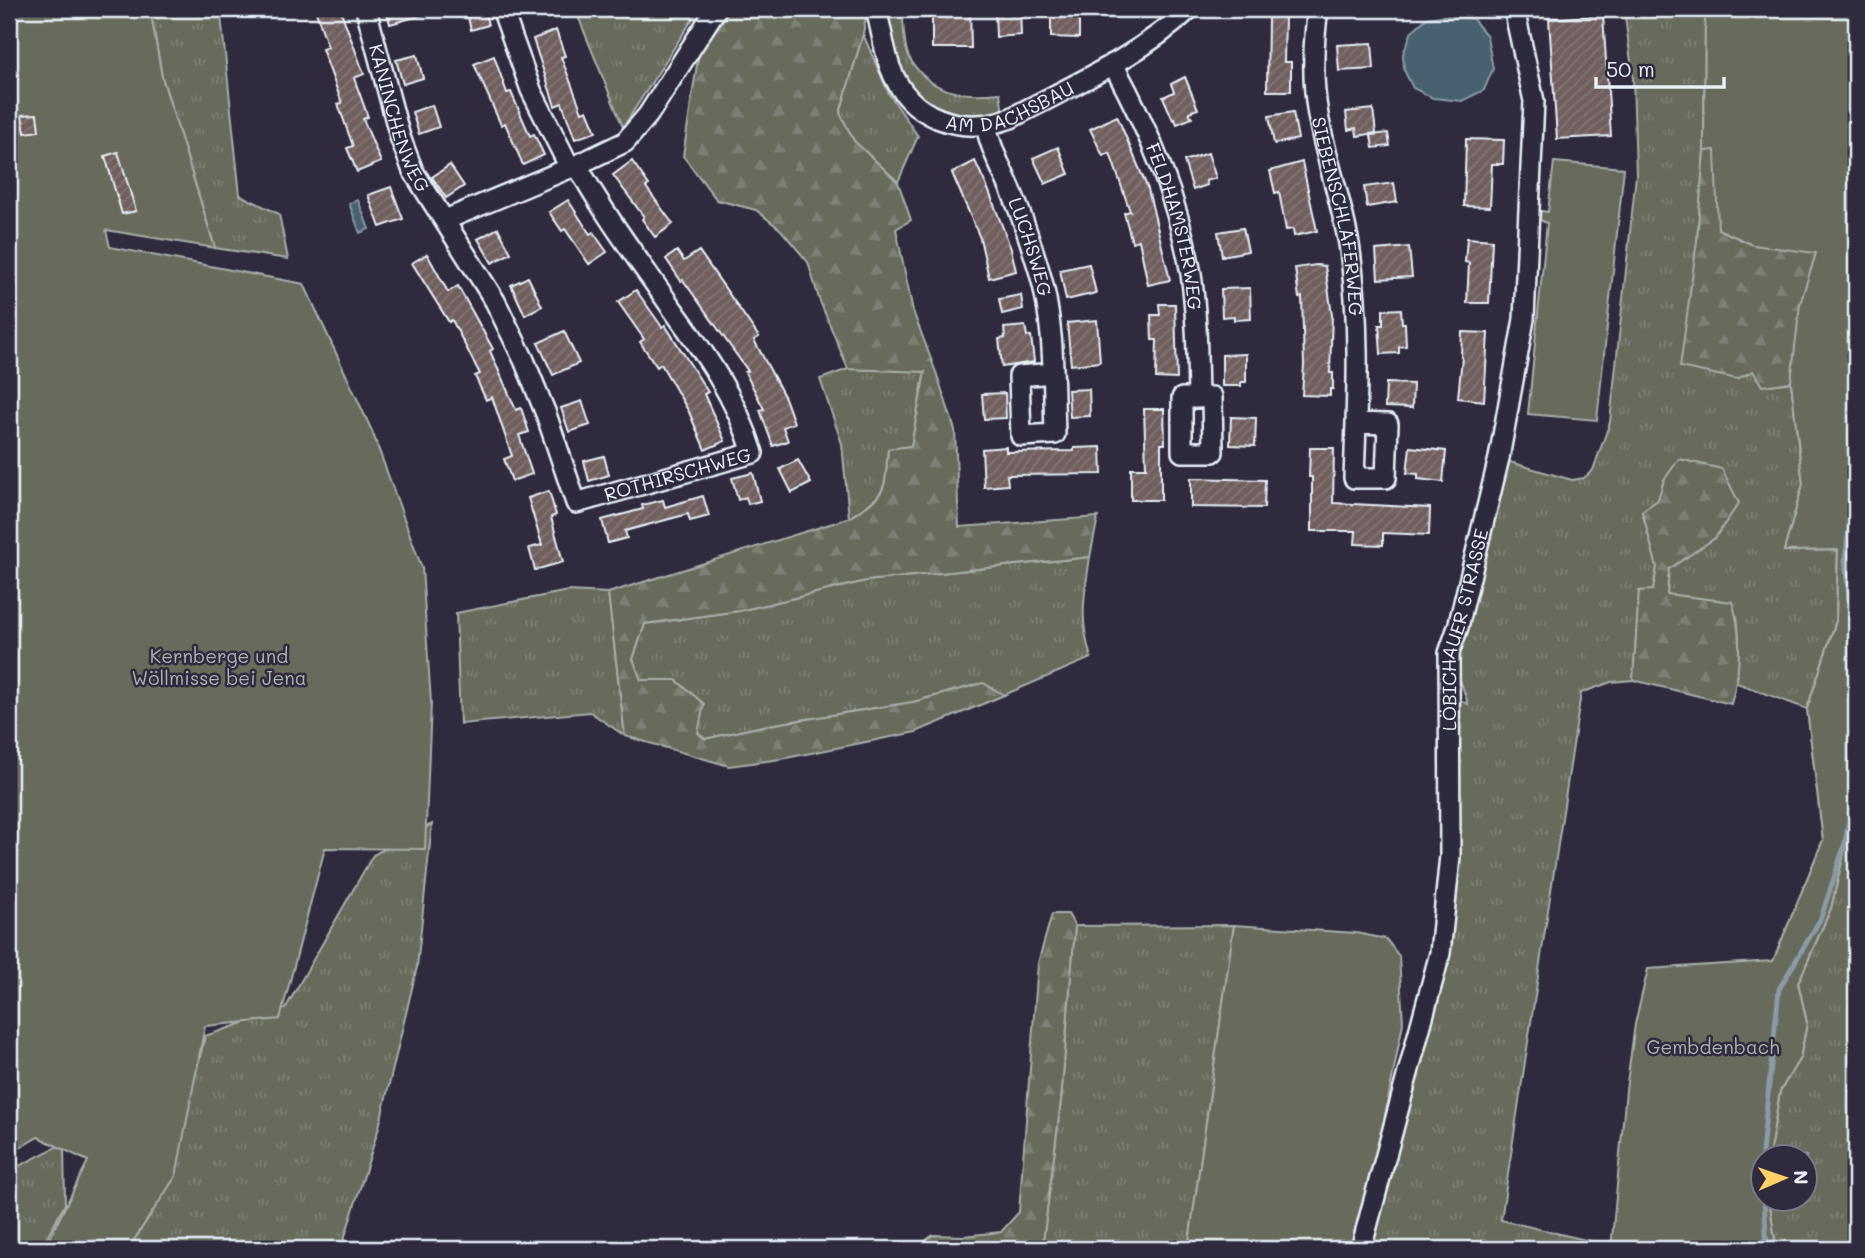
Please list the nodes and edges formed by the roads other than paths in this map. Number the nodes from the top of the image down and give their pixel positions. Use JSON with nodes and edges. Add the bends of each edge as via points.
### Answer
{"nodes":[{"id":1,"x":366,"y":9,"type":"edge"},
{"id":2,"x":502,"y":9,"type":"edge"},
{"id":3,"x":716,"y":9,"type":"edge"},
{"id":4,"x":876,"y":9,"type":"edge"},
{"id":5,"x":1189,"y":9,"type":"edge"},
{"id":6,"x":1318,"y":9,"type":"edge"},
{"id":7,"x":1514,"y":9,"type":"edge"},
{"id":8,"x":1113,"y":64,"type":"junction"},
{"id":9,"x":986,"y":125,"type":"junction"},
{"id":10,"x":574,"y":166,"type":"junction"},
{"id":11,"x":445,"y":220,"type":"junction"},
{"id":12,"x":1053,"y":373,"type":"dead end"},
{"id":13,"x":1198,"y":398,"type":"dead end"},
{"id":14,"x":1356,"y":423,"type":"dead end"},
{"id":15,"x":1361,"y":1249,"type":"edge"}],
"edges":[{"from":1,"to":11,"type":"street","name":"KANINCHENWEG","via":[[413,172]]},
{"from":2,"to":10,"type":"street","via":[[531,90]]},
{"from":3,"to":10,"type":"street","via":[[636,132]]},
{"from":4,"to":9,"type":"street","name":"AM DACHSBAU","via":[[890,66],[908,96],[937,118],[968,126]]},
{"from":5,"to":8,"type":"street","name":"AM DACHSBAU"},
{"from":6,"to":14,"type":"street","name":"SIEBENSCHLÄFERWEG","via":[[1314,47],[1318,114],[1340,203],[1355,294]]},
{"from":7,"to":15,"type":"street","name":"LÖBICHAUER STRASSE","via":[[1534,101],[1524,318],[1499,458],[1448,653],[1450,856],[1440,953]]},
{"from":8,"to":9,"type":"street","name":"AM DACHSBAU","via":[[1011,118]]},
{"from":8,"to":13,"type":"street","name":"FELDHAMSTERWEG","via":[[1162,167],[1179,218],[1191,275]]},
{"from":9,"to":12,"type":"street","name":"LUCHSWEG","via":[[1040,272],[1051,320]]},
{"from":10,"to":11,"type":"street"},
{"from":10,"to":11,"type":"street","name":"ROTHIRSCHWEG","via":[[717,373],[753,453],[576,503],[524,360],[495,301]]}]}
